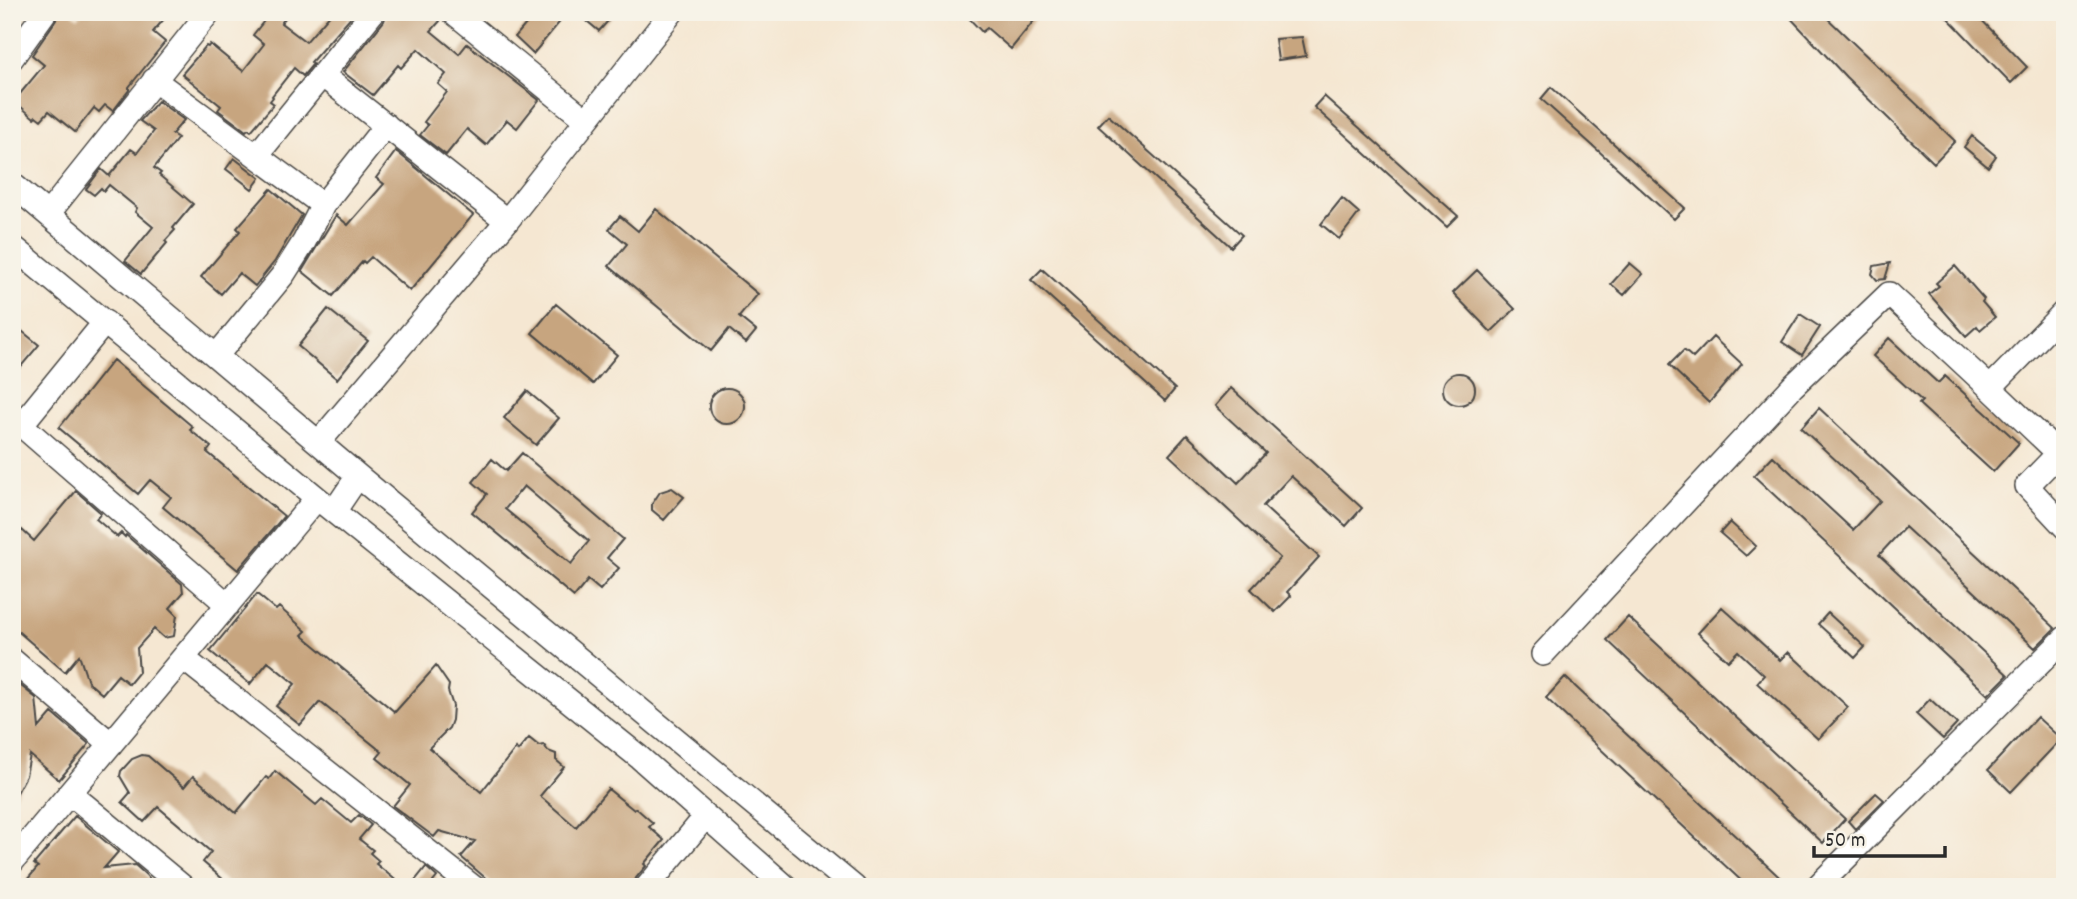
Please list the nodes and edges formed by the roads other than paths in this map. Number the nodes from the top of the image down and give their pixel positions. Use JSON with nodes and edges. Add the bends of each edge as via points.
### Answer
{"nodes":[{"id":1,"x":45,"y":12,"type":"edge"},
{"id":2,"x":209,"y":12,"type":"edge"},
{"id":3,"x":373,"y":12,"type":"edge"},
{"id":4,"x":453,"y":12,"type":"edge"},
{"id":5,"x":672,"y":12,"type":"edge"},
{"id":6,"x":480,"y":21,"type":"edge"},
{"id":7,"x":12,"y":58,"type":"edge"},
{"id":8,"x":322,"y":75,"type":"junction"},
{"id":9,"x":155,"y":80,"type":"junction"},
{"id":10,"x":586,"y":120,"type":"junction"},
{"id":11,"x":386,"y":125,"type":"junction"},
{"id":12,"x":257,"y":155,"type":"junction"},
{"id":13,"x":12,"y":184,"type":"edge"},
{"id":14,"x":323,"y":205,"type":"junction"},
{"id":15,"x":48,"y":214,"type":"junction"},
{"id":16,"x":507,"y":221,"type":"junction"},
{"id":17,"x":12,"y":246,"type":"edge"},
{"id":18,"x":2065,"y":311,"type":"edge"},
{"id":19,"x":105,"y":322,"type":"junction"},
{"id":20,"x":217,"y":355,"type":"junction"},
{"id":21,"x":1990,"y":388,"type":"junction"},
{"id":22,"x":16,"y":421,"type":"edge"},
{"id":23,"x":319,"y":442,"type":"junction"},
{"id":24,"x":2062,"y":460,"type":"edge"},
{"id":25,"x":358,"y":476,"type":"junction"},
{"id":26,"x":326,"y":504,"type":"junction"},
{"id":27,"x":2065,"y":527,"type":"edge"},
{"id":28,"x":228,"y":605,"type":"junction"},
{"id":29,"x":2065,"y":638,"type":"edge"},
{"id":30,"x":1543,"y":654,"type":"dead end"},
{"id":31,"x":183,"y":659,"type":"junction"},
{"id":32,"x":12,"y":660,"type":"edge"},
{"id":33,"x":111,"y":744,"type":"junction"},
{"id":34,"x":70,"y":793,"type":"junction"},
{"id":35,"x":706,"y":816,"type":"junction"},
{"id":36,"x":12,"y":862,"type":"edge"},
{"id":37,"x":183,"y":887,"type":"edge"},
{"id":38,"x":473,"y":887,"type":"edge"},
{"id":39,"x":647,"y":887,"type":"edge"},
{"id":40,"x":786,"y":887,"type":"edge"},
{"id":41,"x":854,"y":887,"type":"edge"},
{"id":42,"x":1817,"y":887,"type":"edge"}],
"edges":[{"from":1,"to":7,"type":"street"},
{"from":2,"to":9,"type":"street"},
{"from":3,"to":8,"type":"street"},
{"from":4,"to":6,"type":"street"},
{"from":5,"to":10,"type":"street"},
{"from":6,"to":10,"type":"street"},
{"from":8,"to":11,"type":"street"},
{"from":8,"to":12,"type":"street"},
{"from":9,"to":12,"type":"street"},
{"from":9,"to":15,"type":"street"},
{"from":10,"to":16,"type":"street"},
{"from":11,"to":14,"type":"street"},
{"from":11,"to":16,"type":"street"},
{"from":12,"to":14,"type":"street"},
{"from":13,"to":15,"type":"street"},
{"from":14,"to":20,"type":"street","via":[[282,275]]},
{"from":15,"to":20,"type":"street"},
{"from":16,"to":23,"type":"street"},
{"from":17,"to":19,"type":"street"},
{"from":18,"to":21,"type":"street"},
{"from":19,"to":22,"type":"street"},
{"from":19,"to":26,"type":"street"},
{"from":20,"to":23,"type":"street"},
{"from":21,"to":24,"type":"street"},
{"from":21,"to":30,"type":"street","via":[[1889,295],[1793,386]]},
{"from":22,"to":28,"type":"street"},
{"from":23,"to":25,"type":"street"},
{"from":24,"to":27,"type":"street","via":[[2027,486]]},
{"from":25,"to":26,"type":"street"},
{"from":25,"to":41,"type":"street"},
{"from":26,"to":28,"type":"street"},
{"from":26,"to":35,"type":"street"},
{"from":28,"to":31,"type":"street"},
{"from":29,"to":42,"type":"street"},
{"from":31,"to":33,"type":"street"},
{"from":31,"to":38,"type":"street"},
{"from":32,"to":33,"type":"street"},
{"from":33,"to":34,"type":"street"},
{"from":34,"to":36,"type":"street"},
{"from":34,"to":37,"type":"street"},
{"from":35,"to":39,"type":"street"},
{"from":35,"to":40,"type":"street"}]}
